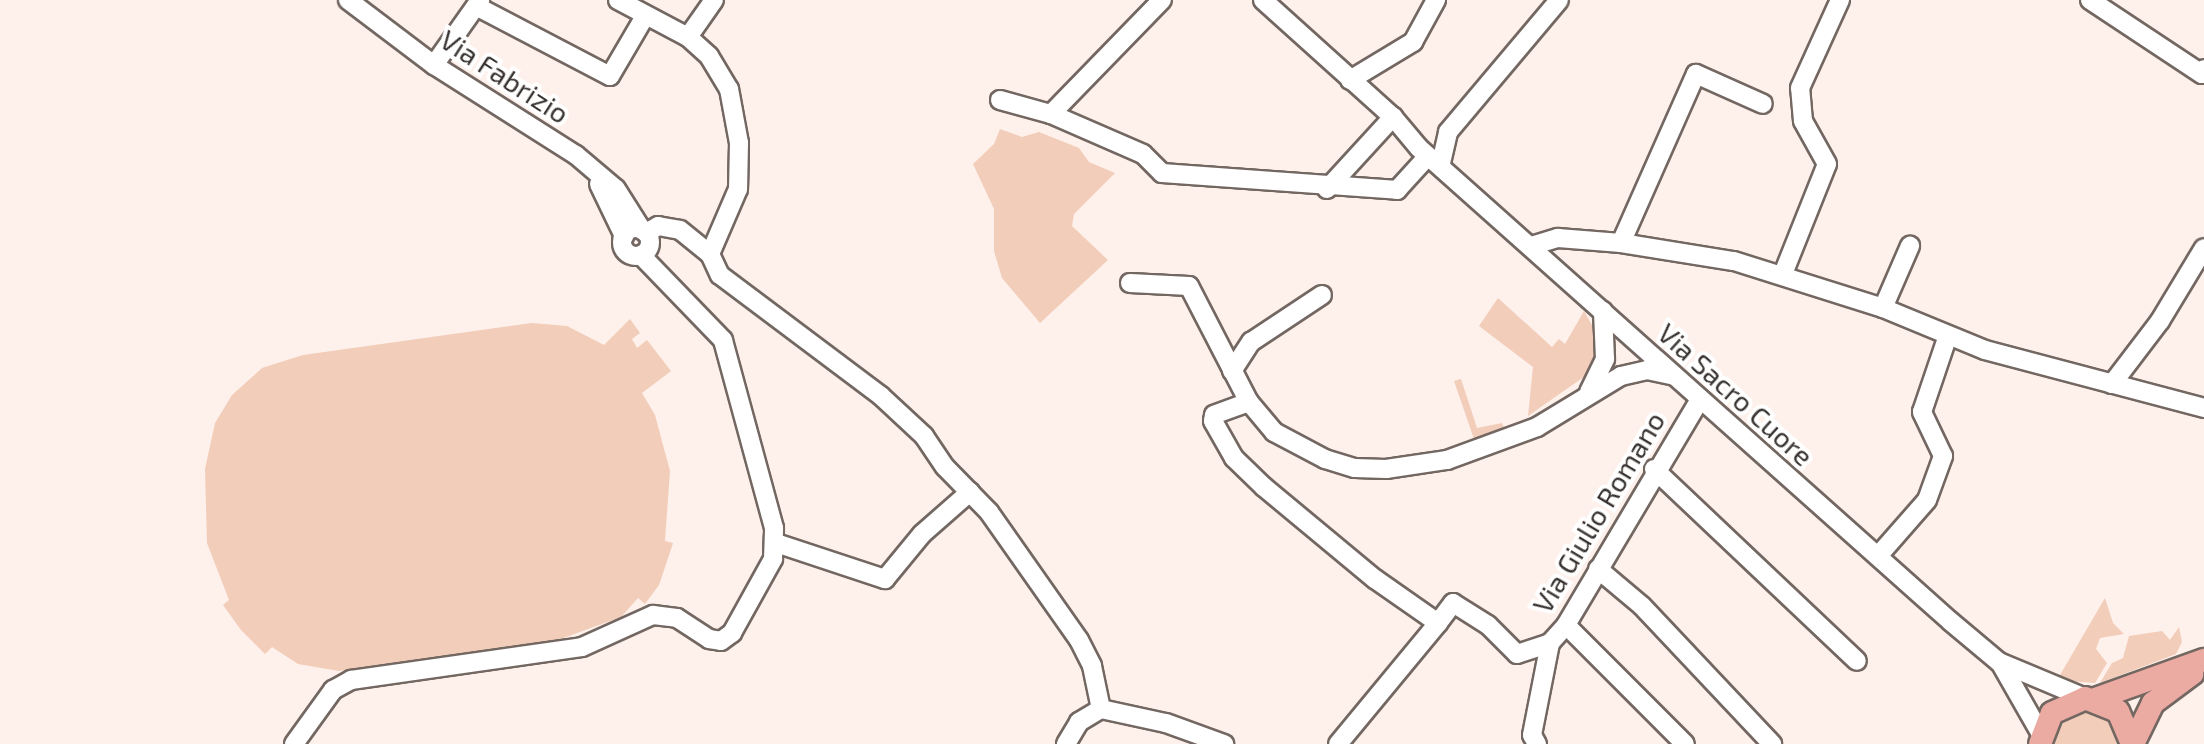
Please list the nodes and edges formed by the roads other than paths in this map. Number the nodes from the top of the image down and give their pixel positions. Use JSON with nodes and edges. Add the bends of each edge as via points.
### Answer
{"nodes":[{"id":1,"x":348,"y":0,"type":"edge"},
{"id":2,"x":618,"y":0,"type":"edge"},
{"id":3,"x":714,"y":0,"type":"edge"},
{"id":4,"x":1162,"y":0,"type":"edge"},
{"id":5,"x":1263,"y":0,"type":"edge"},
{"id":6,"x":1436,"y":0,"type":"edge"},
{"id":7,"x":1559,"y":0,"type":"edge"},
{"id":8,"x":1840,"y":0,"type":"edge"},
{"id":9,"x":2090,"y":0,"type":"edge"},
{"id":10,"x":478,"y":3,"type":"edge"},
{"id":11,"x":645,"y":16,"type":"junction"},
{"id":12,"x":688,"y":37,"type":"junction"},
{"id":13,"x":434,"y":65,"type":"junction"},
{"id":14,"x":2204,"y":69,"type":"edge"},
{"id":15,"x":1350,"y":80,"type":"junction"},
{"id":16,"x":1000,"y":100,"type":"dead end"},
{"id":17,"x":1763,"y":104,"type":"dead end"},
{"id":18,"x":1051,"y":114,"type":"junction"},
{"id":19,"x":1393,"y":117,"type":"junction"},
{"id":20,"x":1448,"y":132,"type":"junction"},
{"id":21,"x":1411,"y":137,"type":"junction"},
{"id":22,"x":1434,"y":160,"type":"junction"},
{"id":23,"x":591,"y":171,"type":"junction"},
{"id":24,"x":1327,"y":189,"type":"junction"},
{"id":25,"x":644,"y":240,"type":"junction"},
{"id":26,"x":1621,"y":243,"type":"junction"},
{"id":27,"x":1531,"y":246,"type":"junction"},
{"id":28,"x":1910,"y":246,"type":"dead end"},
{"id":29,"x":2204,"y":248,"type":"edge"},
{"id":30,"x":710,"y":254,"type":"junction"},
{"id":31,"x":1783,"y":274,"type":"junction"},
{"id":32,"x":2196,"y":276,"type":"edge"},
{"id":33,"x":1130,"y":283,"type":"dead end"},
{"id":34,"x":1322,"y":295,"type":"dead end"},
{"id":35,"x":1883,"y":308,"type":"junction"},
{"id":36,"x":1603,"y":311,"type":"junction"},
{"id":37,"x":1948,"y":335,"type":"junction"},
{"id":38,"x":1635,"y":342,"type":"junction"},
{"id":39,"x":1605,"y":359,"type":"junction"},
{"id":40,"x":1232,"y":371,"type":"junction"},
{"id":41,"x":1671,"y":375,"type":"junction"},
{"id":42,"x":1621,"y":376,"type":"junction"},
{"id":43,"x":2112,"y":384,"type":"junction"},
{"id":44,"x":1584,"y":397,"type":"junction"},
{"id":45,"x":1700,"y":399,"type":"junction"},
{"id":46,"x":1249,"y":402,"type":"junction"},
{"id":47,"x":2204,"y":408,"type":"edge"},
{"id":48,"x":1654,"y":469,"type":"junction"},
{"id":49,"x":970,"y":492,"type":"junction"},
{"id":50,"x":776,"y":543,"type":"junction"},
{"id":51,"x":1878,"y":556,"type":"junction"},
{"id":52,"x":1598,"y":569,"type":"junction"},
{"id":53,"x":1438,"y":623,"type":"junction"},
{"id":54,"x":1566,"y":625,"type":"junction"},
{"id":55,"x":1550,"y":643,"type":"junction"},
{"id":56,"x":1857,"y":661,"type":"dead end"},
{"id":57,"x":1999,"y":662,"type":"junction"},
{"id":58,"x":2204,"y":663,"type":"edge"},
{"id":59,"x":2090,"y":699,"type":"junction"},
{"id":60,"x":1101,"y":709,"type":"junction"},
{"id":61,"x":2040,"y":739,"type":"edge"},
{"id":62,"x":294,"y":744,"type":"edge"},
{"id":63,"x":1066,"y":744,"type":"edge"},
{"id":64,"x":1224,"y":744,"type":"edge"},
{"id":65,"x":1338,"y":744,"type":"edge"},
{"id":66,"x":1537,"y":744,"type":"edge"},
{"id":67,"x":1685,"y":744,"type":"edge"},
{"id":68,"x":1772,"y":744,"type":"edge"},
{"id":69,"x":2133,"y":744,"type":"edge"}],
"edges":[{"from":1,"to":13,"type":"street","name":"Via Fabrizio"},
{"from":2,"to":11,"type":"street"},
{"from":3,"to":12,"type":"street"},
{"from":4,"to":18,"type":"street"},
{"from":5,"to":15,"type":"street"},
{"from":6,"to":15,"type":"street","via":[[1413,42]]},
{"from":7,"to":20,"type":"street"},
{"from":8,"to":31,"type":"street","via":[[1800,88],[1799,112],[1827,164]]},
{"from":9,"to":14,"type":"street","via":[[2202,74]]},
{"from":10,"to":11,"type":"street","via":[[610,76]]},
{"from":10,"to":13,"type":"street"},
{"from":11,"to":12,"type":"street"},
{"from":12,"to":30,"type":"street","via":[[709,56],[729,89],[739,143],[738,189]]},
{"from":13,"to":23,"type":"street","name":"Via Fabrizio","via":[[576,155]]},
{"from":15,"to":19,"type":"street"},
{"from":16,"to":18,"type":"street"},
{"from":17,"to":26,"type":"street","via":[[1696,74]]},
{"from":18,"to":24,"type":"street","via":[[1143,154],[1162,173]]},
{"from":19,"to":21,"type":"street"},
{"from":19,"to":24,"type":"street"},
{"from":20,"to":21,"type":"street"},
{"from":20,"to":22,"type":"street"},
{"from":21,"to":22,"type":"street","name":"Via Sacro Cuore"},
{"from":22,"to":24,"type":"street","via":[[1397,190]]},
{"from":22,"to":27,"type":"street","name":"Via Sacro Cuore"},
{"from":23,"to":25,"type":"street","name":"Via Fabrizio","via":[[616,189]]},
{"from":23,"to":25,"type":"street","via":[[624,236],[626,252]]},
{"from":25,"to":30,"type":"street","via":[[658,226],[680,230]]},
{"from":25,"to":50,"type":"street","via":[[723,340]]},
{"from":26,"to":27,"type":"street","via":[[1558,238]]},
{"from":26,"to":31,"type":"street"},
{"from":27,"to":36,"type":"street","name":"Via Sacro Cuore"},
{"from":28,"to":35,"type":"street"},
{"from":29,"to":32,"type":"street"},
{"from":30,"to":49,"type":"street","via":[[737,293],[881,396],[924,436]]},
{"from":31,"to":35,"type":"street"},
{"from":32,"to":43,"type":"street"},
{"from":33,"to":40,"type":"street","via":[[1189,286]]},
{"from":34,"to":40,"type":"street","via":[[1251,342]]},
{"from":35,"to":37,"type":"street"},
{"from":36,"to":38,"type":"street","name":"Via Sacro Cuore"},
{"from":36,"to":39,"type":"street"},
{"from":37,"to":43,"type":"street"},
{"from":37,"to":51,"type":"street","via":[[1922,412],[1943,456],[1927,500]]},
{"from":38,"to":39,"type":"street"},
{"from":38,"to":41,"type":"street","name":"Via Sacro Cuore"},
{"from":38,"to":42,"type":"street"},
{"from":39,"to":44,"type":"street"},
{"from":40,"to":46,"type":"street"},
{"from":41,"to":42,"type":"street","via":[[1647,370]]},
{"from":41,"to":45,"type":"street","name":"Via Sacro Cuore"},
{"from":42,"to":44,"type":"street"},
{"from":43,"to":47,"type":"street"},
{"from":44,"to":46,"type":"street","via":[[1501,443],[1447,460],[1386,469],[1355,468],[1299,447],[1274,432]]},
{"from":45,"to":48,"type":"street","name":"Via Giulio Romano"},
{"from":45,"to":51,"type":"street","name":"Via Sacro Cuore"},
{"from":46,"to":53,"type":"street","via":[[1214,415],[1215,427],[1234,458],[1300,520]]},
{"from":48,"to":52,"type":"street","name":"Via Giulio Romano"},
{"from":48,"to":56,"type":"street"},
{"from":49,"to":50,"type":"street","via":[[922,534],[885,579]]},
{"from":49,"to":60,"type":"street","via":[[1079,640],[1092,666]]},
{"from":50,"to":62,"type":"street","via":[[773,559],[732,633],[721,641],[677,618],[653,615],[582,647],[351,680],[333,690]]},
{"from":51,"to":57,"type":"street","name":"Via Sacro Cuore"},
{"from":52,"to":54,"type":"street","name":"Via Giulio Romano"},
{"from":52,"to":68,"type":"street","via":[[1642,606]]},
{"from":53,"to":55,"type":"street","name":"Via Giulio Romano","via":[[1453,603],[1488,625],[1517,654]]},
{"from":53,"to":65,"type":"street"},
{"from":54,"to":55,"type":"street","name":"Via Giulio Romano"},
{"from":54,"to":67,"type":"street"},
{"from":55,"to":66,"type":"street","via":[[1532,735]]},
{"from":57,"to":59,"type":"street"},
{"from":57,"to":61,"type":"street"},
{"from":58,"to":59,"type":"main road"},
{"from":58,"to":69,"type":"main road","via":[[2153,703]]},
{"from":59,"to":61,"type":"main road","via":[[2052,713]]},
{"from":59,"to":69,"type":"main road","via":[[2118,711]]},
{"from":60,"to":63,"type":"street","via":[[1079,722]]},
{"from":60,"to":64,"type":"street","via":[[1166,723]]}]}
